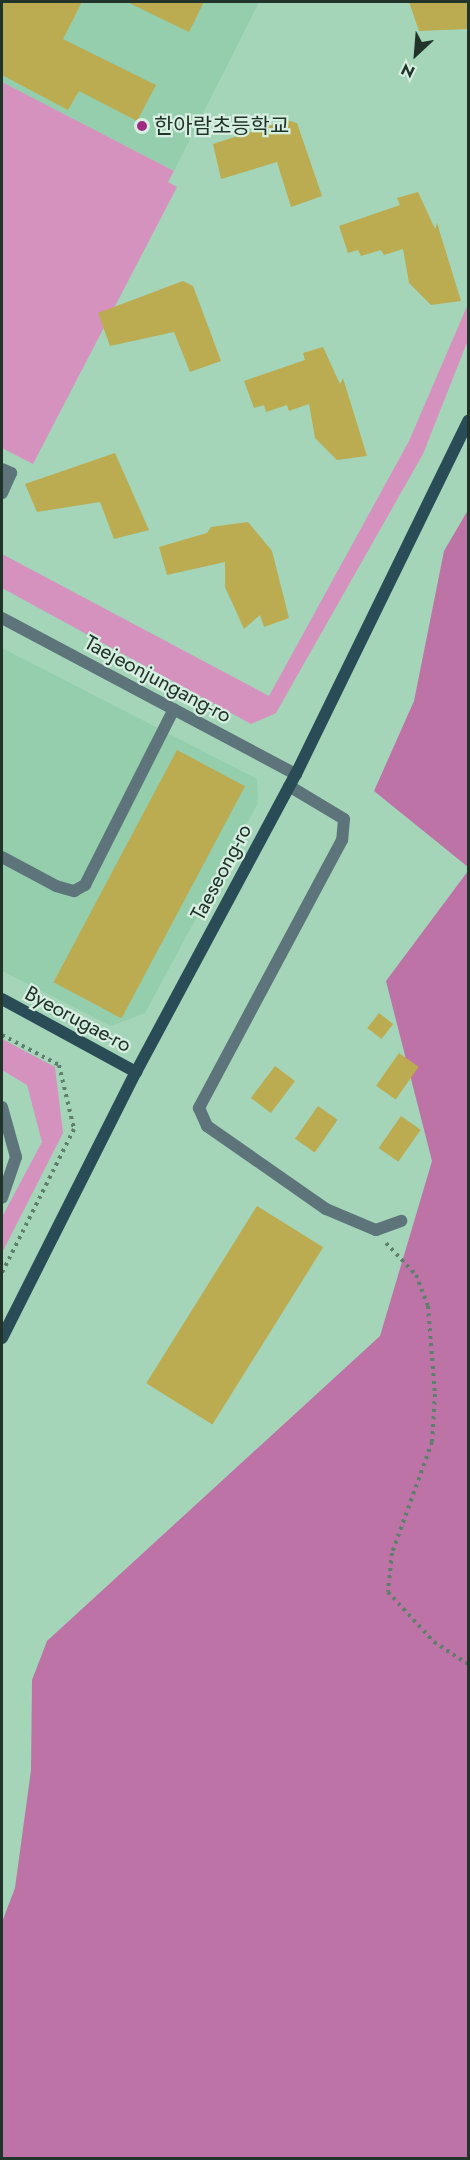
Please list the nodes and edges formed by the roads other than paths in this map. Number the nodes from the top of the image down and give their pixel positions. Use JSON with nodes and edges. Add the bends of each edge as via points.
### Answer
{"nodes":[{"id":1,"x":468,"y":421,"type":"edge"},
{"id":2,"x":2,"y":469,"type":"edge"},
{"id":3,"x":2,"y":493,"type":"edge"},
{"id":4,"x":2,"y":618,"type":"edge"},
{"id":5,"x":174,"y":709,"type":"junction"},
{"id":6,"x":296,"y":774,"type":"junction"},
{"id":7,"x":290,"y":786,"type":"junction"},
{"id":8,"x":2,"y":857,"type":"edge"},
{"id":9,"x":2,"y":999,"type":"edge"},
{"id":10,"x":136,"y":1072,"type":"junction"},
{"id":11,"x":2,"y":1107,"type":"edge"},
{"id":12,"x":2,"y":1198,"type":"edge"},
{"id":13,"x":401,"y":1221,"type":"dead end"},
{"id":14,"x":2,"y":1338,"type":"edge"}],
"edges":[{"from":1,"to":6,"type":"street","name":"Taeseong-ro"},
{"from":2,"to":3,"type":"street","via":[[11,473]]},
{"from":4,"to":5,"type":"street","name":"Taejeonjungang-ro"},
{"from":5,"to":6,"type":"street","name":"Taejeonjungang-ro"},
{"from":5,"to":8,"type":"street","via":[[85,885],[74,891],[56,886]]},
{"from":6,"to":7,"type":"street","name":"Taeseong-ro"},
{"from":7,"to":10,"type":"street","name":"Taeseong-ro"},
{"from":7,"to":13,"type":"street","via":[[344,819],[342,840],[199,1108],[207,1126],[326,1209],[376,1230]]},
{"from":9,"to":10,"type":"street","name":"Byeorugae-ro"},
{"from":10,"to":14,"type":"street","name":"Taeseong-ro"},
{"from":11,"to":12,"type":"street","via":[[16,1157]]}]}
